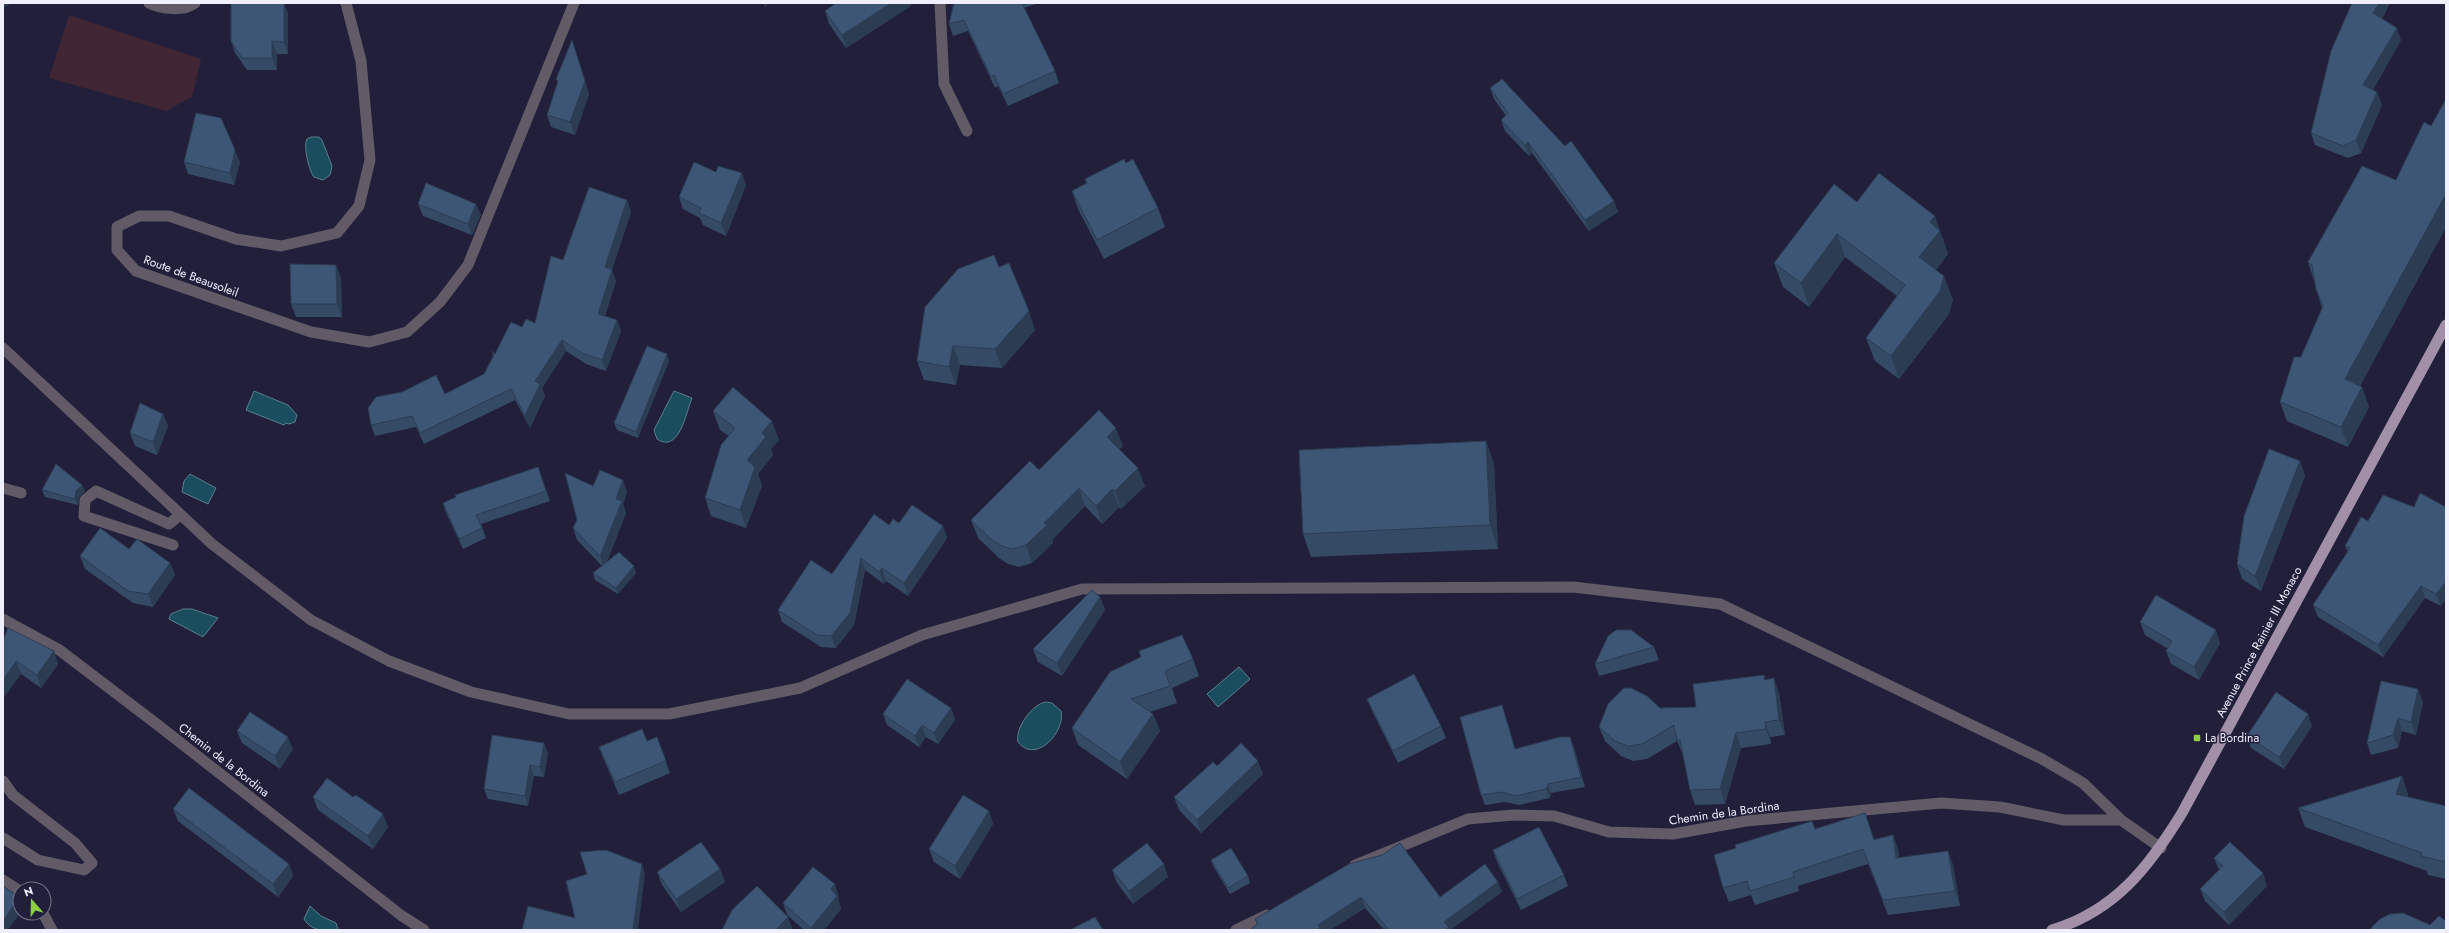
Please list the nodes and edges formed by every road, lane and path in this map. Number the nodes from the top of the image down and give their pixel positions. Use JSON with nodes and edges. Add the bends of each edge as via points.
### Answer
{"nodes":[{"id":1,"x":149,"y":3,"type":"edge"},
{"id":2,"x":195,"y":3,"type":"edge"},
{"id":3,"x":346,"y":3,"type":"edge"},
{"id":4,"x":574,"y":3,"type":"edge"},
{"id":5,"x":940,"y":3,"type":"edge"},
{"id":6,"x":967,"y":132,"type":"dead end"},
{"id":7,"x":2446,"y":326,"type":"edge"},
{"id":8,"x":3,"y":348,"type":"edge"},
{"id":9,"x":3,"y":488,"type":"edge"},
{"id":10,"x":21,"y":493,"type":"dead end"},
{"id":11,"x":180,"y":515,"type":"junction"},
{"id":12,"x":173,"y":545,"type":"dead end"},
{"id":13,"x":5,"y":622,"type":"edge"},
{"id":14,"x":3,"y":781,"type":"edge"},
{"id":15,"x":2121,"y":820,"type":"junction"},
{"id":16,"x":3,"y":838,"type":"edge"},
{"id":17,"x":2161,"y":848,"type":"junction"},
{"id":18,"x":1345,"y":870,"type":"edge"},
{"id":19,"x":3,"y":880,"type":"edge"},
{"id":20,"x":12,"y":886,"type":"edge"},
{"id":21,"x":1279,"y":909,"type":"edge"},
{"id":22,"x":47,"y":921,"type":"edge"},
{"id":23,"x":52,"y":930,"type":"edge"},
{"id":24,"x":424,"y":930,"type":"edge"},
{"id":25,"x":1236,"y":930,"type":"edge"},
{"id":26,"x":2052,"y":930,"type":"edge"}],
"edges":[{"from":1,"to":2,"type":"street","via":[[160,8],[190,7]]},
{"from":3,"to":4,"type":"street","name":"Route de Beausoleil","via":[[361,60],[370,160],[359,206],[338,233],[281,246],[236,239],[169,216],[139,216],[117,227],[117,250],[136,271],[311,332],[369,342],[407,332],[440,302],[468,265]]},
{"from":5,"to":6,"type":"street","via":[[944,84]]},
{"from":7,"to":17,"type":"main road","name":"Avenue Prince Rainier III Monaco"},
{"from":8,"to":11,"type":"street"},
{"from":9,"to":10,"type":"street"},
{"from":11,"to":12,"type":"street","via":[[169,524],[96,491],[85,500],[84,516]]},
{"from":11,"to":15,"type":"street","via":[[212,544],[311,620],[389,661],[471,692],[569,714],[669,714],[800,688],[922,635],[1082,589],[1574,587],[1720,604],[2042,759],[2083,783]]},
{"from":13,"to":24,"type":"street","name":"Chemin de la Bordina","via":[[64,654],[402,916]]},
{"from":14,"to":16,"type":"street","via":[[13,795],[74,843],[92,863],[84,870],[38,860]]},
{"from":15,"to":17,"type":"street"},
{"from":15,"to":18,"type":"street","name":"Chemin de la Bordina","via":[[2064,820],[2000,807],[1941,803],[1746,821],[1674,834],[1609,832],[1554,816],[1513,815],[1468,819]]},
{"from":17,"to":26,"type":"main road","name":"Avenue Prince Rainier III Monaco","via":[[2136,878],[2100,909]]},
{"from":19,"to":20,"type":"street"},
{"from":21,"to":25,"type":"street"},
{"from":22,"to":23,"type":"street"}]}
